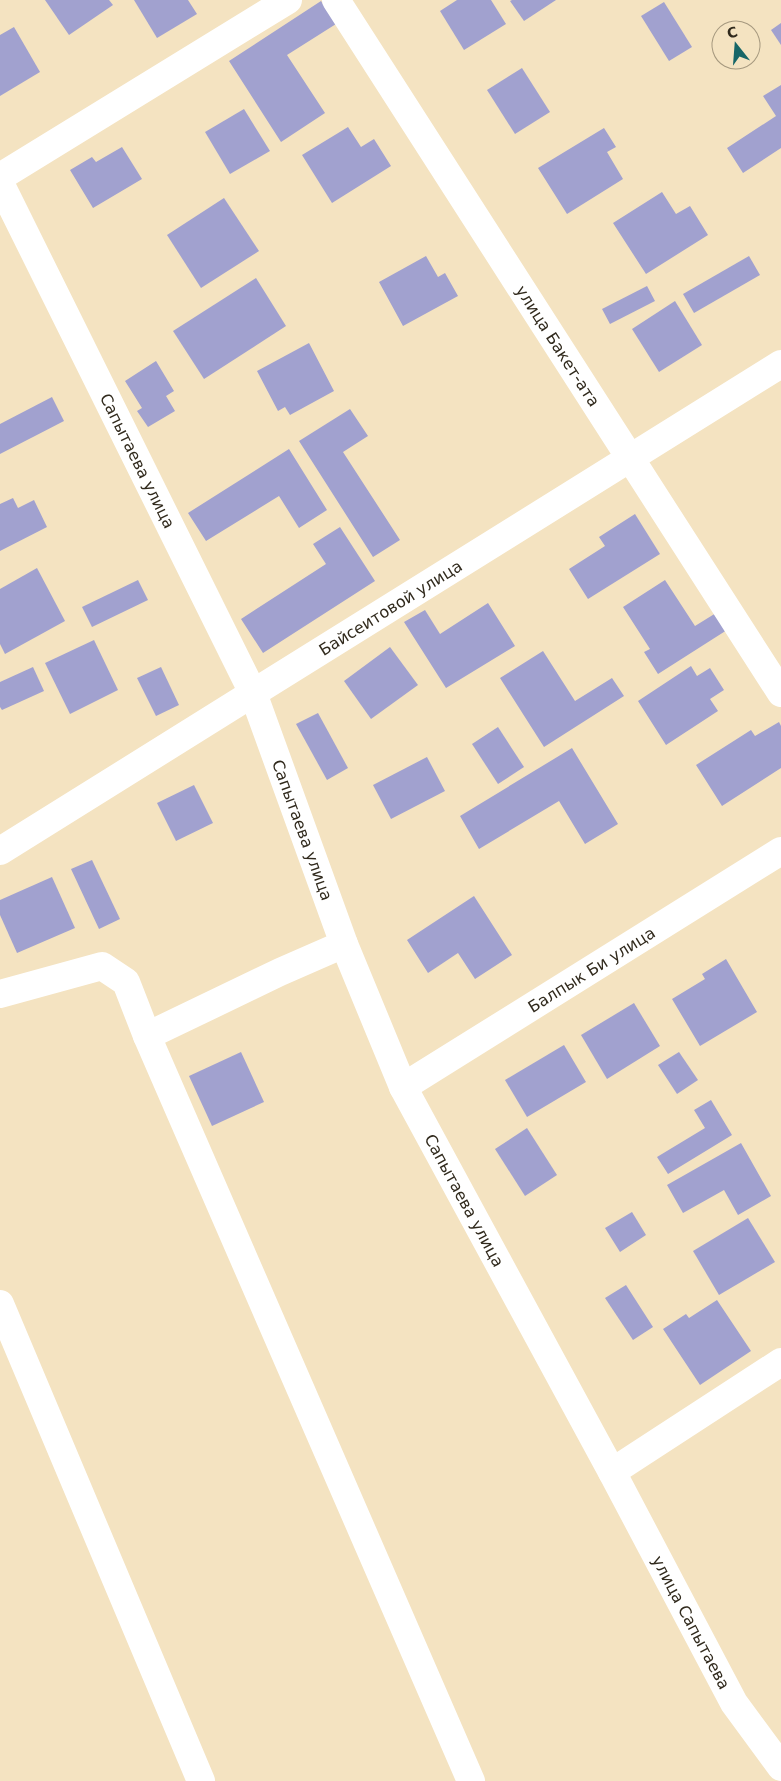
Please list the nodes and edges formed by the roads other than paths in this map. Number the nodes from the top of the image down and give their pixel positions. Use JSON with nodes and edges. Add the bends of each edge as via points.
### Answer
{"nodes":[{"id":1,"x":288,"y":0,"type":"edge"},
{"id":2,"x":336,"y":0,"type":"edge"},
{"id":3,"x":0,"y":177,"type":"edge"},
{"id":4,"x":0,"y":183,"type":"edge"},
{"id":5,"x":781,"y":364,"type":"edge"},
{"id":6,"x":630,"y":458,"type":"junction"},
{"id":7,"x":252,"y":693,"type":"junction"},
{"id":8,"x":781,"y":693,"type":"edge"},
{"id":9,"x":0,"y":850,"type":"edge"},
{"id":10,"x":781,"y":851,"type":"edge"},
{"id":11,"x":344,"y":944,"type":"junction"},
{"id":12,"x":0,"y":994,"type":"edge"},
{"id":13,"x":147,"y":1036,"type":"junction"},
{"id":14,"x":404,"y":1087,"type":"junction"},
{"id":15,"x":0,"y":1304,"type":"edge"},
{"id":16,"x":781,"y":1362,"type":"edge"},
{"id":17,"x":612,"y":1472,"type":"junction"},
{"id":18,"x":781,"y":1767,"type":"edge"},
{"id":19,"x":201,"y":1781,"type":"edge"},
{"id":20,"x":471,"y":1781,"type":"edge"}],
"edges":[{"from":1,"to":3,"type":"street"},
{"from":2,"to":6,"type":"street","name":"улица Бакет-ата"},
{"from":4,"to":7,"type":"street","name":"Сапытаева улица"},
{"from":5,"to":6,"type":"street","name":"Байсеитовой улица"},
{"from":6,"to":7,"type":"street","name":"Байсеитовой улица"},
{"from":6,"to":8,"type":"street","name":"улица Бакет-ата"},
{"from":7,"to":9,"type":"street","name":"Байсеитовой улица"},
{"from":7,"to":11,"type":"street","name":"Сапытаева улица"},
{"from":10,"to":14,"type":"street","name":"Балпык Би улица"},
{"from":11,"to":13,"type":"street"},
{"from":11,"to":14,"type":"street","name":"Сапытаева улица"},
{"from":12,"to":13,"type":"street","via":[[102,966],[126,982]]},
{"from":13,"to":20,"type":"street"},
{"from":14,"to":17,"type":"street","name":"Сапытаева улица"},
{"from":15,"to":19,"type":"street"},
{"from":16,"to":17,"type":"street"},
{"from":17,"to":18,"type":"street","name":"улица Сапытаева","via":[[734,1703]]}]}
